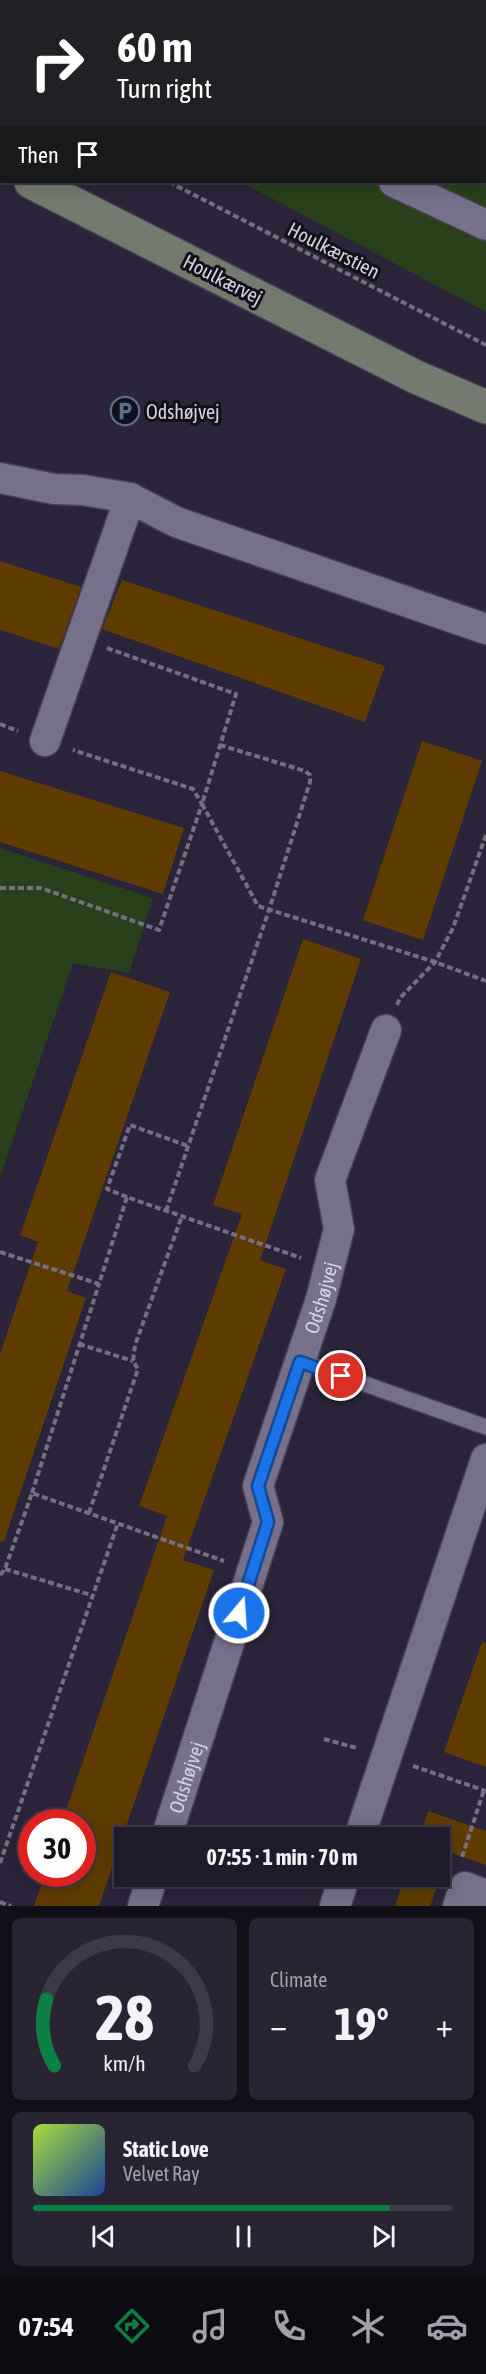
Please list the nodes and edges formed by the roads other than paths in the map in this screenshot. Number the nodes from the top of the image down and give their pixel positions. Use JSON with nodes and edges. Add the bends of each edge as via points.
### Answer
{"nodes":[{"id":1,"x":33,"y":183,"type":"edge"},
{"id":2,"x":405,"y":187,"type":"edge"},
{"id":3,"x":486,"y":225,"type":"edge"},
{"id":4,"x":416,"y":377,"type":"junction"},
{"id":5,"x":486,"y":407,"type":"edge"},
{"id":6,"x":486,"y":421,"type":"edge"},
{"id":7,"x":0,"y":478,"type":"edge"},
{"id":8,"x":130,"y":498,"type":"junction"},
{"id":9,"x":486,"y":629,"type":"edge"},
{"id":10,"x":45,"y":741,"type":"road end"},
{"id":11,"x":386,"y":1030,"type":"road end"},
{"id":12,"x":300,"y":1362,"type":"junction"},
{"id":13,"x":486,"y":1427,"type":"edge"},
{"id":14,"x":486,"y":1459,"type":"edge"},
{"id":15,"x":170,"y":1827,"type":"edge"},
{"id":16,"x":363,"y":1827,"type":"edge"},
{"id":17,"x":149,"y":1887,"type":"edge"},
{"id":18,"x":341,"y":1887,"type":"edge"},
{"id":19,"x":143,"y":1906,"type":"edge"},
{"id":20,"x":335,"y":1906,"type":"edge"}],
"edges":[{"from":1,"to":4,"type":"street","name":"Houlkærvej"},
{"from":2,"to":3,"type":"street"},
{"from":4,"to":5,"type":"street","name":"Houlkærvej"},
{"from":4,"to":6,"type":"street","name":"Houlkærvej"},
{"from":7,"to":8,"type":"street"},
{"from":8,"to":9,"type":"street","via":[[176,522]]},
{"from":8,"to":10,"type":"street"},
{"from":11,"to":12,"type":"street","name":"Odshøjvej","via":[[330,1180],[339,1229]]},
{"from":12,"to":13,"type":"lane"},
{"from":12,"to":15,"type":"street","name":"Odshøjvej","via":[[258,1486],[268,1522]]},
{"from":14,"to":16,"type":"street"},
{"from":17,"to":19,"type":"street"},
{"from":18,"to":20,"type":"street"}]}
